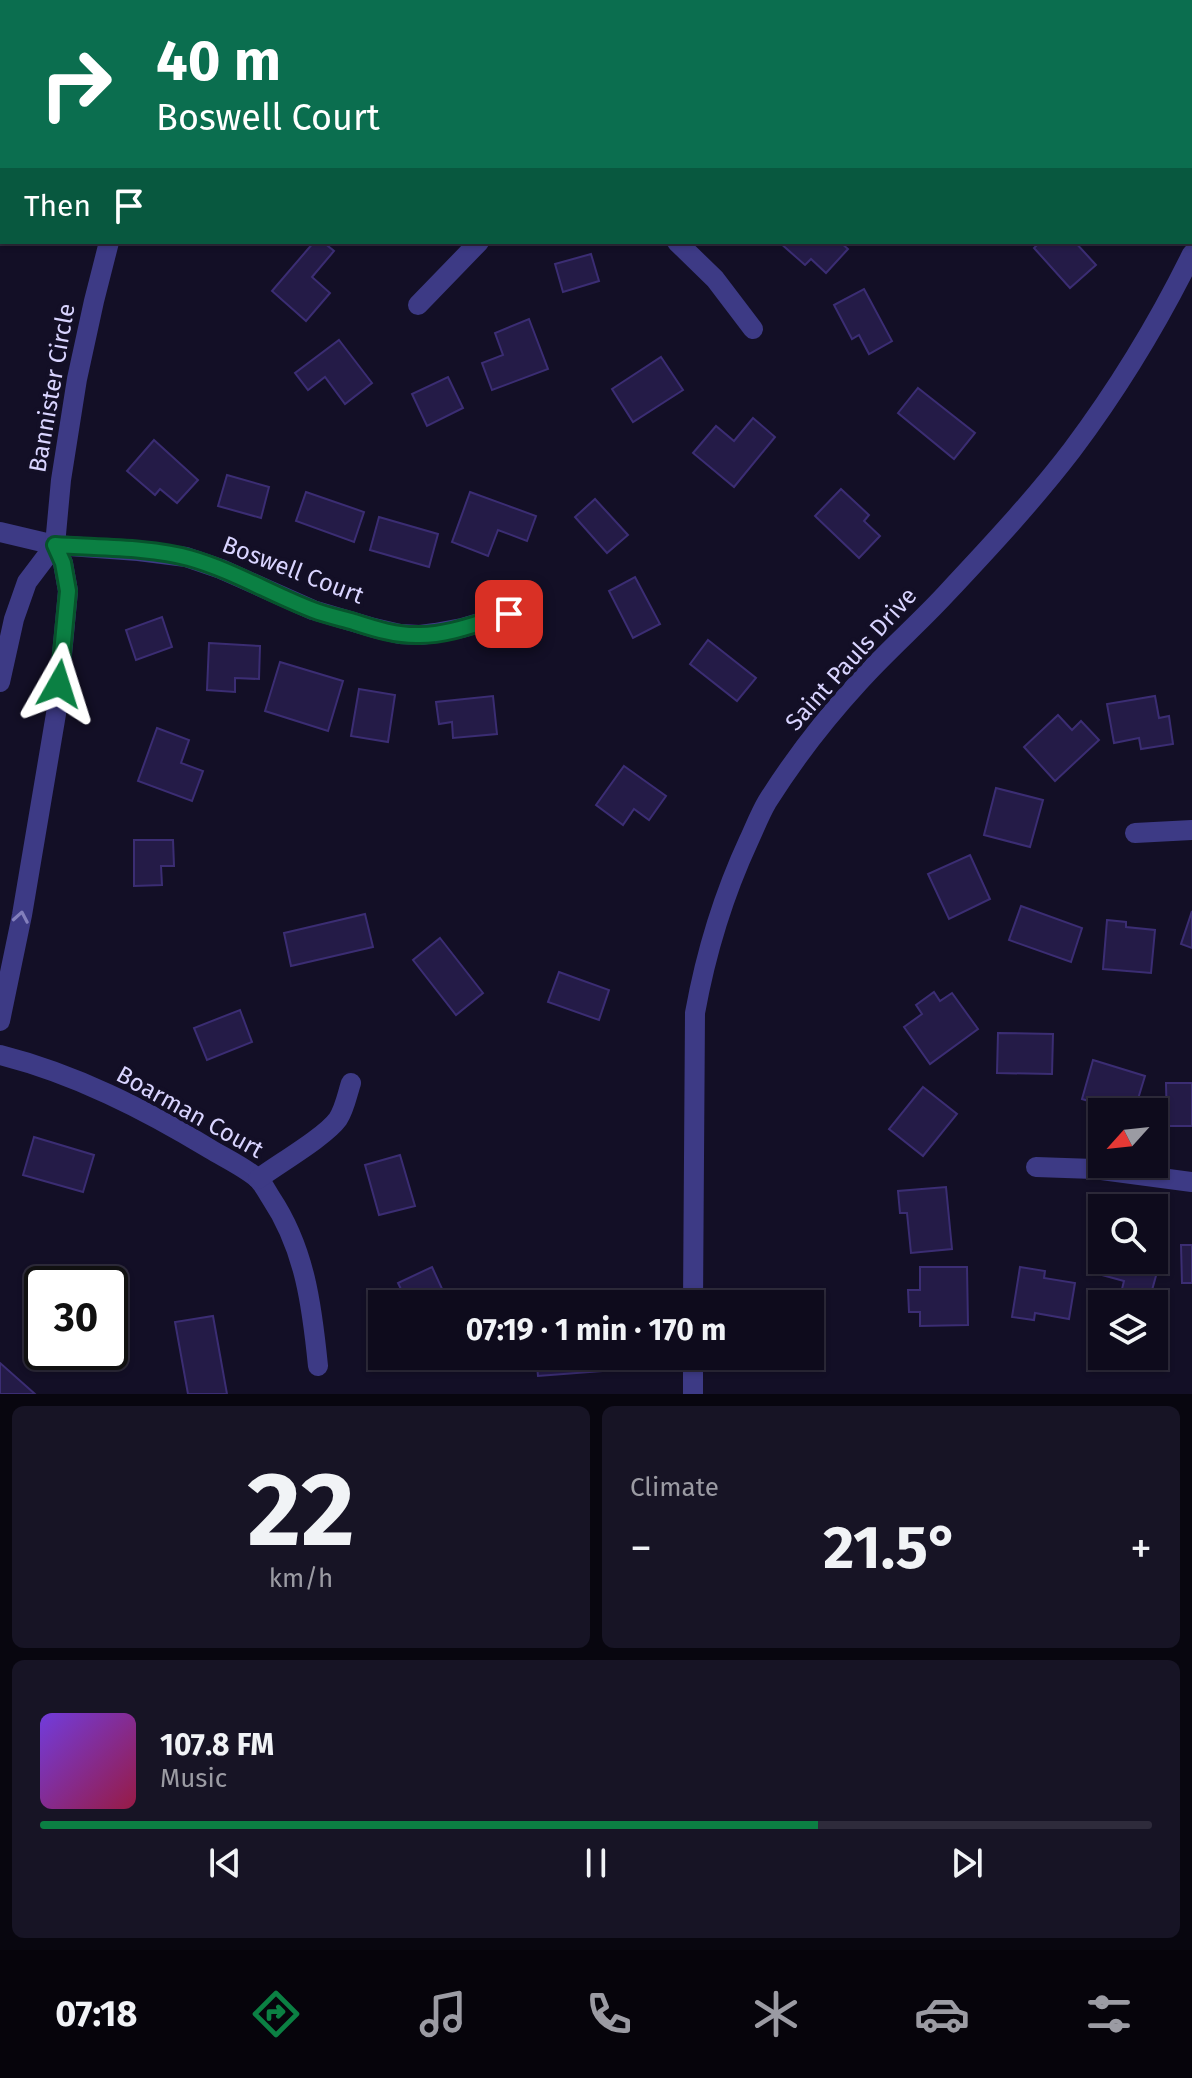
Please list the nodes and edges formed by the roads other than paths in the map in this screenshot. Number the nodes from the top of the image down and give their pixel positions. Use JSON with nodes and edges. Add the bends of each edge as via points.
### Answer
{"nodes":[{"id":1,"x":108,"y":244,"type":"edge"},
{"id":2,"x":477,"y":244,"type":"edge"},
{"id":3,"x":679,"y":244,"type":"edge"},
{"id":4,"x":1192,"y":254,"type":"edge"},
{"id":5,"x":418,"y":305,"type":"dead end"},
{"id":6,"x":753,"y":329,"type":"dead end"},
{"id":7,"x":0,"y":532,"type":"edge"},
{"id":8,"x":55,"y":545,"type":"junction"},
{"id":9,"x":509,"y":614,"type":"dead end"},
{"id":10,"x":0,"y":682,"type":"edge"},
{"id":11,"x":1192,"y":830,"type":"edge"},
{"id":12,"x":1135,"y":833,"type":"dead end"},
{"id":13,"x":0,"y":1021,"type":"edge"},
{"id":14,"x":0,"y":1055,"type":"edge"},
{"id":15,"x":351,"y":1083,"type":"dead end"},
{"id":16,"x":1036,"y":1167,"type":"dead end"},
{"id":17,"x":258,"y":1179,"type":"junction"},
{"id":18,"x":1192,"y":1182,"type":"edge"},
{"id":19,"x":693,"y":1290,"type":"edge"},
{"id":20,"x":318,"y":1366,"type":"dead end"},
{"id":21,"x":693,"y":1370,"type":"edge"},
{"id":22,"x":693,"y":1394,"type":"edge"}],
"edges":[{"from":1,"to":8,"type":"street","name":"Bannister Circle","via":[[77,379]]},
{"from":2,"to":5,"type":"street"},
{"from":3,"to":6,"type":"street","via":[[715,279]]},
{"from":4,"to":19,"type":"street","name":"Saint Pauls Drive","via":[[1129,365],[1070,452],[826,720],[766,804],[720,911],[695,1013]]},
{"from":7,"to":8,"type":"street","name":"Boswell Court"},
{"from":8,"to":9,"type":"street","name":"Boswell Court","via":[[186,557],[313,610],[400,634],[435,633]]},
{"from":8,"to":10,"type":"street","via":[[27,582]]},
{"from":13,"to":8,"type":"street","name":"Bannister Circle","one_way":true,"via":[[57,708],[68,591]]},
{"from":11,"to":12,"type":"street"},
{"from":14,"to":17,"type":"street","name":"Boarman Court","via":[[33,1063],[118,1099]]},
{"from":15,"to":17,"type":"street","via":[[337,1121]]},
{"from":16,"to":18,"type":"street"},
{"from":17,"to":20,"type":"street","name":"Boarman Court","via":[[286,1224],[301,1262]]},
{"from":21,"to":22,"type":"street"}]}
